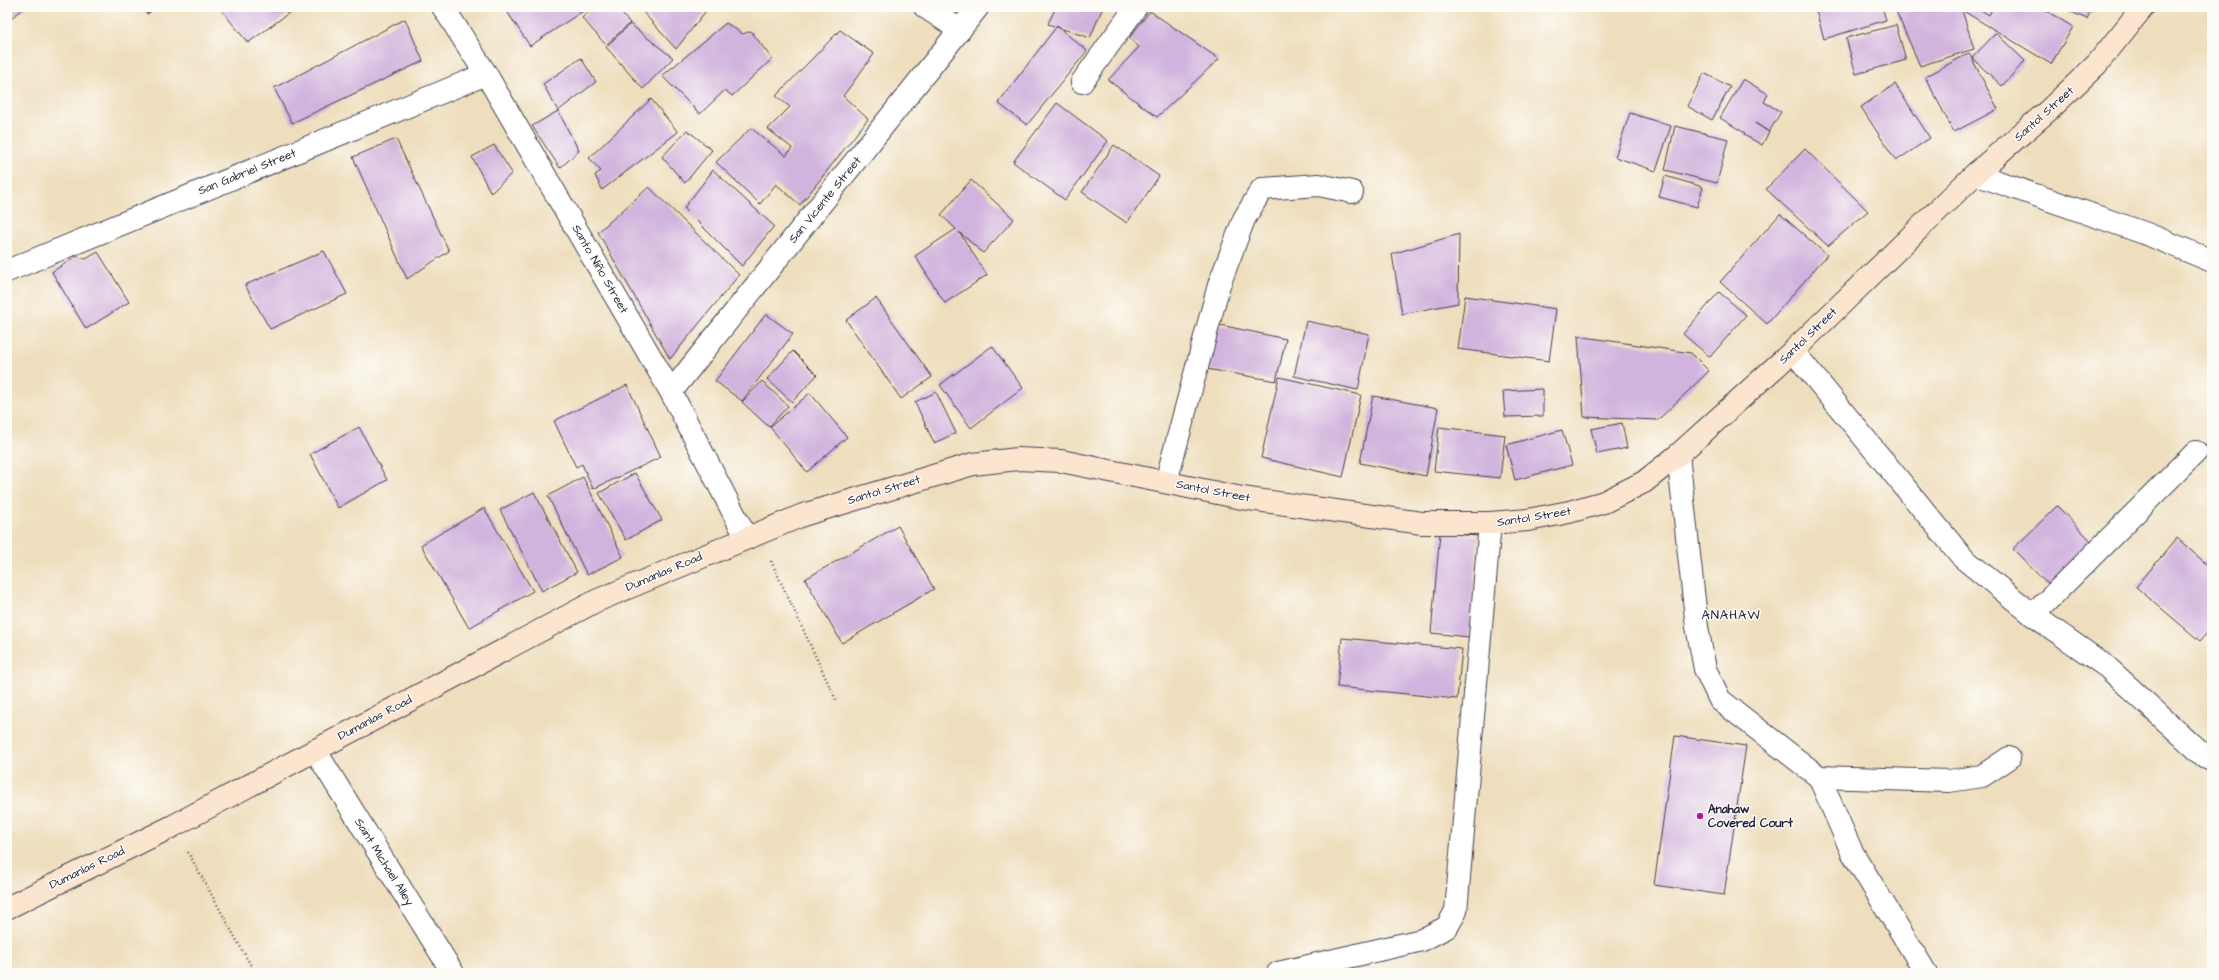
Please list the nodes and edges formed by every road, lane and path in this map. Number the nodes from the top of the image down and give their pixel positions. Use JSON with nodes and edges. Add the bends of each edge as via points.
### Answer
{"nodes":[{"id":1,"x":443,"y":7,"type":"edge"},
{"id":2,"x":925,"y":7,"type":"edge"},
{"id":3,"x":978,"y":7,"type":"edge"},
{"id":4,"x":1136,"y":7,"type":"edge"},
{"id":5,"x":2143,"y":7,"type":"edge"},
{"id":6,"x":960,"y":30,"type":"junction"},
{"id":7,"x":486,"y":74,"type":"junction"},
{"id":8,"x":1082,"y":82,"type":"dead end"},
{"id":9,"x":1976,"y":174,"type":"junction"},
{"id":10,"x":1352,"y":192,"type":"dead end"},
{"id":11,"x":2212,"y":261,"type":"edge"},
{"id":12,"x":7,"y":271,"type":"edge"},
{"id":13,"x":1793,"y":351,"type":"junction"},
{"id":14,"x":671,"y":392,"type":"junction"},
{"id":15,"x":2196,"y":452,"type":"dead end"},
{"id":16,"x":1678,"y":455,"type":"junction"},
{"id":17,"x":1166,"y":482,"type":"junction"},
{"id":18,"x":1490,"y":523,"type":"junction"},
{"id":19,"x":752,"y":535,"type":"junction"},
{"id":20,"x":2033,"y":615,"type":"junction"},
{"id":21,"x":836,"y":700,"type":"dead end"},
{"id":22,"x":315,"y":750,"type":"junction"},
{"id":23,"x":2009,"y":758,"type":"dead end"},
{"id":24,"x":2212,"y":761,"type":"edge"},
{"id":25,"x":1819,"y":778,"type":"junction"},
{"id":26,"x":173,"y":826,"type":"junction"},
{"id":27,"x":7,"y":908,"type":"edge"},
{"id":28,"x":254,"y":973,"type":"edge"},
{"id":29,"x":453,"y":973,"type":"edge"},
{"id":30,"x":1279,"y":973,"type":"edge"},
{"id":31,"x":1926,"y":973,"type":"edge"}],
"edges":[{"from":1,"to":7,"type":"street","name":"Santo Niño Street"},
{"from":2,"to":6,"type":"street"},
{"from":3,"to":6,"type":"street","name":"San Vicente Street"},
{"from":4,"to":8,"type":"street"},
{"from":5,"to":9,"type":"main road","name":"Santol Street","via":[[2097,64]]},
{"from":6,"to":14,"type":"street","name":"San Vicente Street"},
{"from":7,"to":12,"type":"street","name":"San Gabriel Street"},
{"from":7,"to":14,"type":"street","name":"Santo Niño Street"},
{"from":9,"to":11,"type":"street","via":[[2147,234]]},
{"from":9,"to":13,"type":"main road","name":"Santol Street"},
{"from":10,"to":17,"type":"street","via":[[1319,186],[1262,189],[1244,219],[1219,285]]},
{"from":13,"to":16,"type":"main road","name":"Santol Street"},
{"from":13,"to":20,"type":"street","via":[[1963,558]]},
{"from":14,"to":19,"type":"street","name":"Santo Niño Street"},
{"from":15,"to":20,"type":"street"},
{"from":16,"to":18,"type":"main road","name":"Santol Street","via":[[1644,482],[1604,502],[1569,512]]},
{"from":16,"to":25,"type":"street","via":[[1697,627],[1705,669],[1720,700]]},
{"from":17,"to":18,"type":"main road","name":"Santol Street","via":[[1242,498],[1362,516],[1422,523]]},
{"from":17,"to":19,"type":"main road","name":"Santol Street","via":[[1061,461],[1018,459],[973,464],[803,515]]},
{"from":18,"to":30,"type":"street","via":[[1456,911],[1447,927],[1422,940]]},
{"from":19,"to":21,"type":"path"},
{"from":19,"to":22,"type":"main road","name":"Dumanlas Road","via":[[596,601]]},
{"from":20,"to":24,"type":"street","via":[[2107,667]]},
{"from":22,"to":26,"type":"main road","name":"Dumanlas Road"},
{"from":22,"to":29,"type":"street","name":"Saint Michael Alley"},
{"from":23,"to":25,"type":"street","via":[[1982,776],[1948,781]]},
{"from":25,"to":31,"type":"street","via":[[1852,852]]},
{"from":26,"to":27,"type":"main road","name":"Dumanlas Road"},
{"from":26,"to":28,"type":"path"}]}
